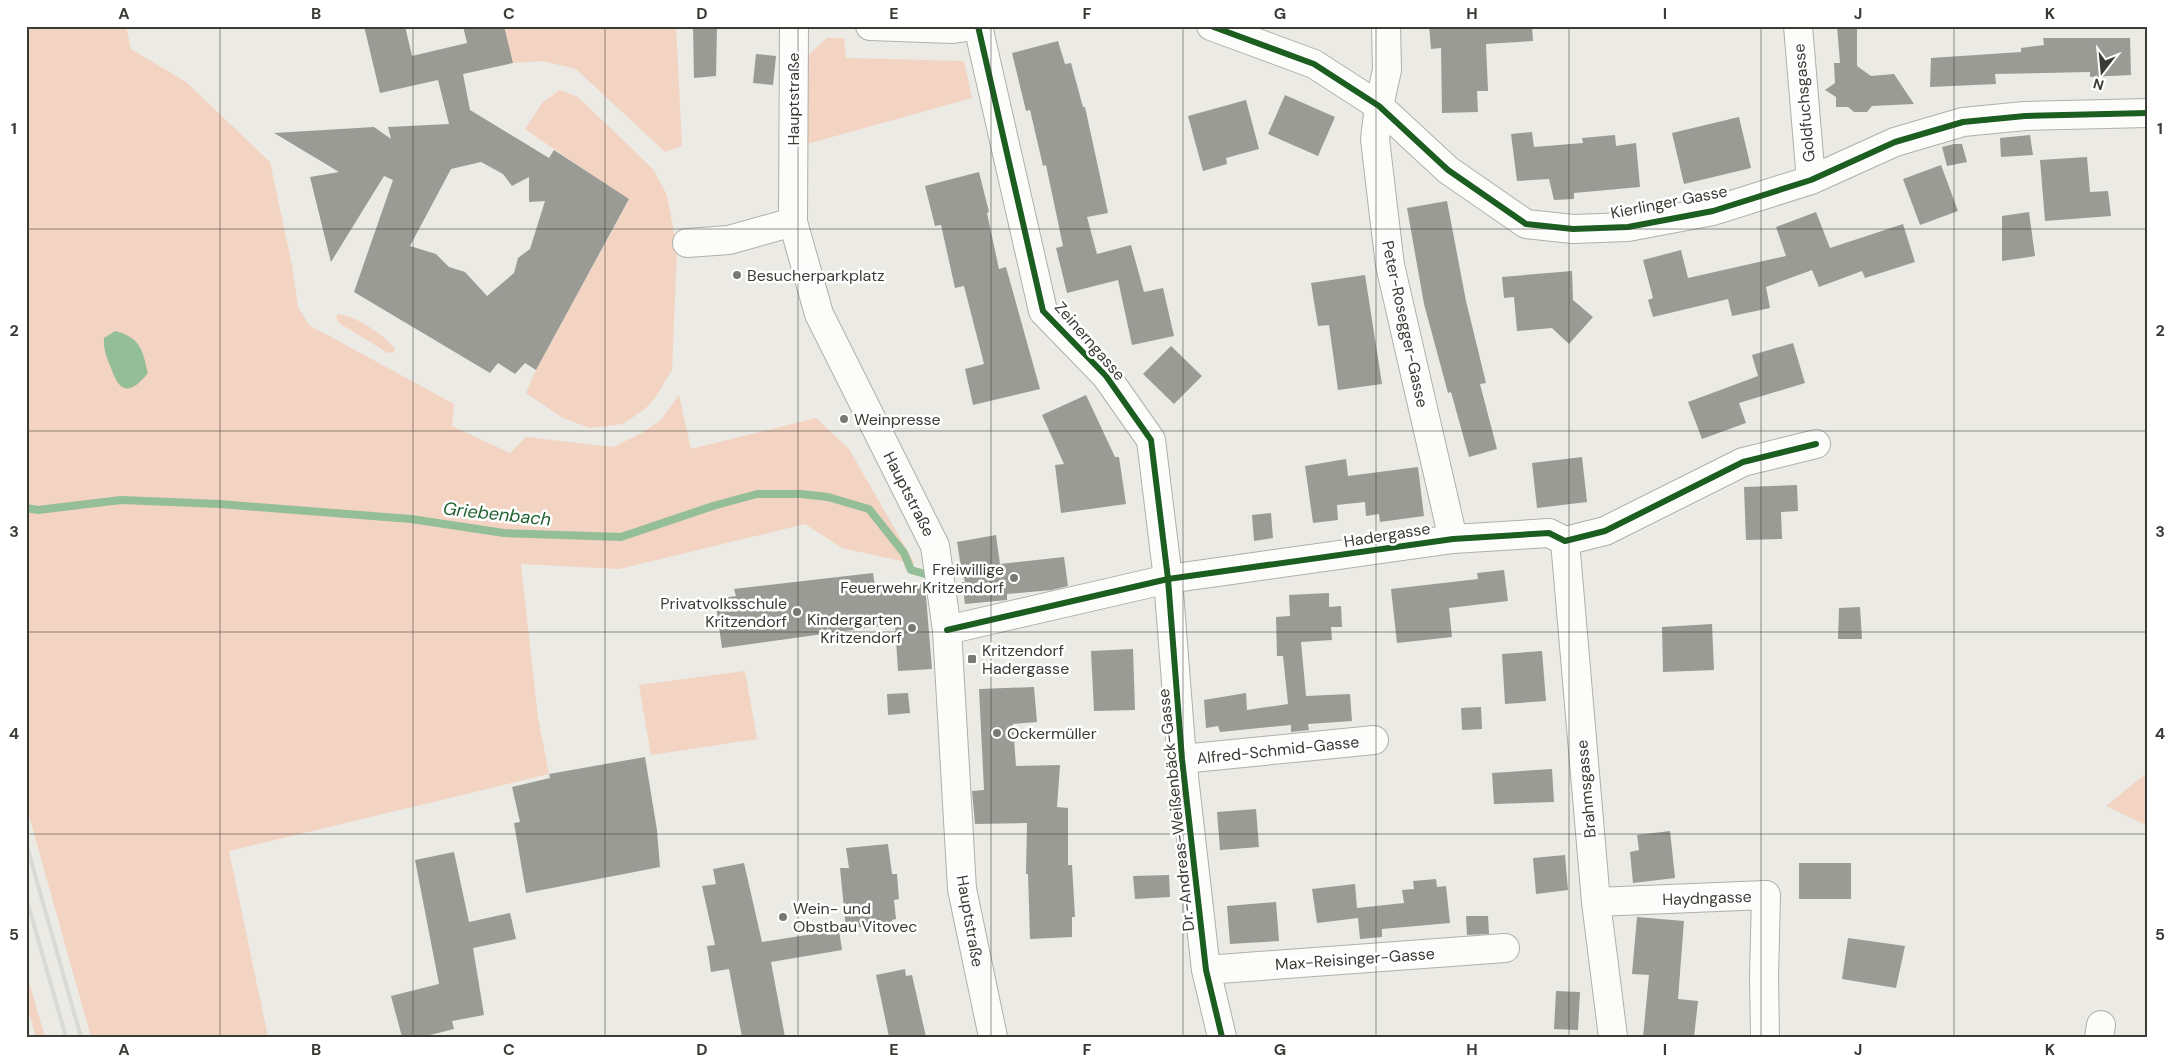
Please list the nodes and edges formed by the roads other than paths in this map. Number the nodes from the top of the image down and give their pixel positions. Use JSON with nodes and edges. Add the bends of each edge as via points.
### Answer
{"nodes":[{"id":1,"x":794,"y":26,"type":"edge"},
{"id":2,"x":870,"y":26,"type":"edge"},
{"id":3,"x":974,"y":26,"type":"edge"},
{"id":4,"x":978,"y":26,"type":"edge"},
{"id":5,"x":1211,"y":26,"type":"edge"},
{"id":6,"x":1386,"y":26,"type":"edge"},
{"id":7,"x":1798,"y":26,"type":"edge"},
{"id":8,"x":1379,"y":106,"type":"junction"},
{"id":9,"x":2148,"y":113,"type":"edge"},
{"id":10,"x":1811,"y":180,"type":"junction"},
{"id":11,"x":792,"y":222,"type":"junction"},
{"id":12,"x":687,"y":244,"type":"dead end"},
{"id":13,"x":1816,"y":444,"type":"dead end"},
{"id":14,"x":1453,"y":539,"type":"junction"},
{"id":15,"x":1565,"y":541,"type":"junction"},
{"id":16,"x":1168,"y":579,"type":"junction"},
{"id":17,"x":947,"y":630,"type":"junction"},
{"id":18,"x":1374,"y":740,"type":"dead end"},
{"id":19,"x":1182,"y":760,"type":"junction"},
{"id":20,"x":1596,"y":902,"type":"junction"},
{"id":21,"x":1504,"y":948,"type":"dead end"},
{"id":22,"x":1206,"y":970,"type":"junction"},
{"id":23,"x":993,"y":1037,"type":"edge"},
{"id":24,"x":1222,"y":1037,"type":"edge"},
{"id":25,"x":1613,"y":1037,"type":"edge"},
{"id":26,"x":1765,"y":1037,"type":"edge"}],
"edges":[{"from":1,"to":11,"type":"street","name":"Hauptstraße"},
{"from":2,"to":3,"type":"street","via":[[953,29]]},
{"from":4,"to":16,"type":"street","name":"Zeinerngasse","via":[[1043,311],[1106,376],[1151,440]]},
{"from":5,"to":8,"type":"street","name":"Kierlinger Gasse","via":[[1314,64]]},
{"from":6,"to":8,"type":"street","name":"Peter-Rosegger-Gasse","via":[[1387,70]]},
{"from":7,"to":10,"type":"street","name":"Goldfuchsgasse"},
{"from":8,"to":10,"type":"street","name":"Kierlinger Gasse","via":[[1448,170],[1526,224],[1573,229],[1628,227],[1713,211]]},
{"from":8,"to":14,"type":"street","name":"Peter-Rosegger-Gasse","via":[[1375,139],[1390,264]]},
{"from":9,"to":10,"type":"street","name":"Kierlinger Gasse","via":[[2025,116],[1963,122],[1895,142]]},
{"from":11,"to":12,"type":"street","via":[[729,240]]},
{"from":11,"to":17,"type":"street","name":"Hauptstraße","via":[[819,314],[935,546]]},
{"from":13,"to":15,"type":"street","via":[[1743,462],[1605,531]]},
{"from":14,"to":15,"type":"street","name":"Hadergasse","via":[[1549,533]]},
{"from":14,"to":16,"type":"street","name":"Hadergasse"},
{"from":15,"to":20,"type":"street","name":"Brahmsgasse"},
{"from":16,"to":17,"type":"street","name":"Hadergasse"},
{"from":16,"to":19,"type":"street","name":"Dr.-Andreas-Weißenbäck-Gasse"},
{"from":17,"to":23,"type":"street","name":"Hauptstraße","via":[[962,889]]},
{"from":18,"to":19,"type":"street","name":"Alfred-Schmid-Gasse"},
{"from":19,"to":22,"type":"street","name":"Dr.-Andreas-Weißenbäck-Gasse"},
{"from":20,"to":25,"type":"street","name":"Brahmsgasse"},
{"from":20,"to":26,"type":"street","name":"Haydngasse","via":[[1766,895]]},
{"from":21,"to":22,"type":"street","name":"Max-Reisinger-Gasse"},
{"from":22,"to":24,"type":"street","name":"Dr.-Andreas-Weißenbäck-Gasse"}]}
